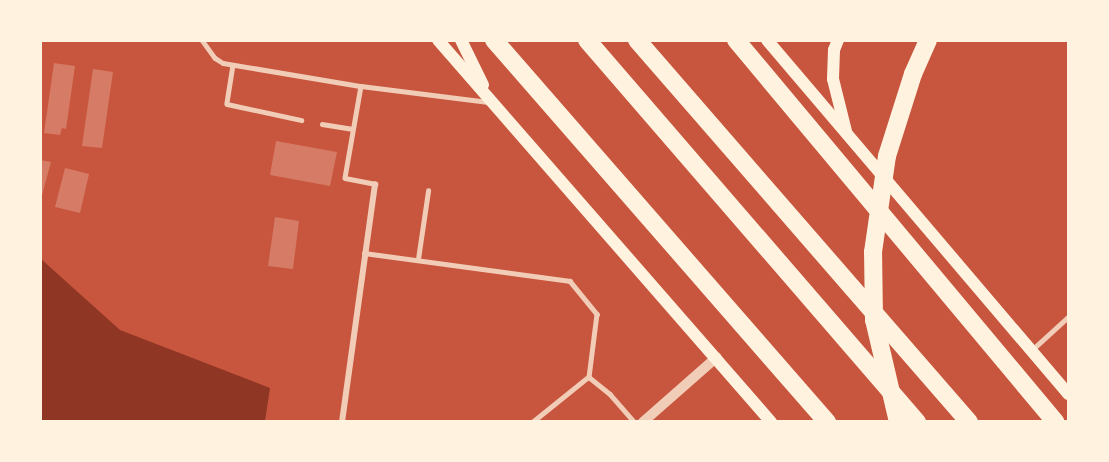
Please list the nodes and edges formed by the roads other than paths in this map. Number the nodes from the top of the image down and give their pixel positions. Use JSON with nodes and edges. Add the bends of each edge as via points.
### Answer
{"nodes":[{"id":1,"x":202,"y":40,"type":"edge"},
{"id":2,"x":438,"y":40,"type":"edge"},
{"id":3,"x":461,"y":40,"type":"edge"},
{"id":4,"x":494,"y":40,"type":"edge"},
{"id":5,"x":587,"y":40,"type":"edge"},
{"id":6,"x":638,"y":40,"type":"edge"},
{"id":7,"x":736,"y":40,"type":"edge"},
{"id":8,"x":758,"y":40,"type":"edge"},
{"id":9,"x":767,"y":40,"type":"edge"},
{"id":10,"x":838,"y":40,"type":"edge"},
{"id":11,"x":928,"y":40,"type":"edge"},
{"id":12,"x":783,"y":59,"type":"junction"},
{"id":13,"x":233,"y":65,"type":"junction"},
{"id":14,"x":361,"y":86,"type":"junction"},
{"id":15,"x":491,"y":102,"type":"junction"},
{"id":16,"x":301,"y":120,"type":"dead end"},
{"id":17,"x":322,"y":124,"type":"dead end"},
{"id":18,"x":353,"y":129,"type":"junction"},
{"id":19,"x":848,"y":135,"type":"junction"},
{"id":20,"x":375,"y":184,"type":"joint"},
{"id":21,"x":428,"y":191,"type":"dead end"},
{"id":22,"x":364,"y":253,"type":"junction"},
{"id":23,"x":418,"y":259,"type":"junction"},
{"id":24,"x":1068,"y":317,"type":"edge"},
{"id":25,"x":1031,"y":351,"type":"junction"},
{"id":26,"x":717,"y":357,"type":"junction"},
{"id":27,"x":589,"y":377,"type":"junction"},
{"id":28,"x":1068,"y":394,"type":"edge"},
{"id":29,"x":342,"y":422,"type":"edge"},
{"id":30,"x":533,"y":422,"type":"edge"},
{"id":31,"x":634,"y":422,"type":"edge"},
{"id":32,"x":644,"y":422,"type":"edge"},
{"id":33,"x":771,"y":422,"type":"edge"},
{"id":34,"x":827,"y":422,"type":"edge"},
{"id":35,"x":898,"y":422,"type":"edge"},
{"id":36,"x":917,"y":422,"type":"edge"},
{"id":37,"x":969,"y":422,"type":"edge"},
{"id":38,"x":1055,"y":422,"type":"edge"}],
"edges":[{"from":1,"to":13,"type":"lane","via":[[215,58]]},
{"from":2,"to":15,"type":"main road"},
{"from":3,"to":15,"type":"main road"},
{"from":4,"to":34,"type":"highway"},
{"from":5,"to":36,"type":"highway"},
{"from":6,"to":37,"type":"highway"},
{"from":7,"to":38,"type":"highway"},
{"from":8,"to":12,"type":"main road"},
{"from":9,"to":12,"type":"main road"},
{"from":10,"to":19,"type":"main road","via":[[833,80]]},
{"from":11,"to":35,"type":"highway","via":[[887,156],[873,252],[874,320]]},
{"from":12,"to":19,"type":"main road"},
{"from":13,"to":14,"type":"lane"},
{"from":13,"to":16,"type":"lane","via":[[227,104]]},
{"from":14,"to":15,"type":"lane"},
{"from":14,"to":18,"type":"lane"},
{"from":15,"to":26,"type":"main road"},
{"from":17,"to":18,"type":"lane"},
{"from":18,"to":20,"type":"lane","via":[[345,178]]},
{"from":19,"to":25,"type":"main road"},
{"from":20,"to":22,"type":"street"},
{"from":21,"to":23,"type":"lane"},
{"from":22,"to":23,"type":"lane"},
{"from":22,"to":29,"type":"street"},
{"from":23,"to":27,"type":"lane","via":[[570,281],[597,314]]},
{"from":24,"to":25,"type":"lane"},
{"from":25,"to":28,"type":"main road"},
{"from":26,"to":32,"type":"street"},
{"from":26,"to":33,"type":"main road"},
{"from":27,"to":30,"type":"lane"},
{"from":27,"to":31,"type":"lane"}]}
